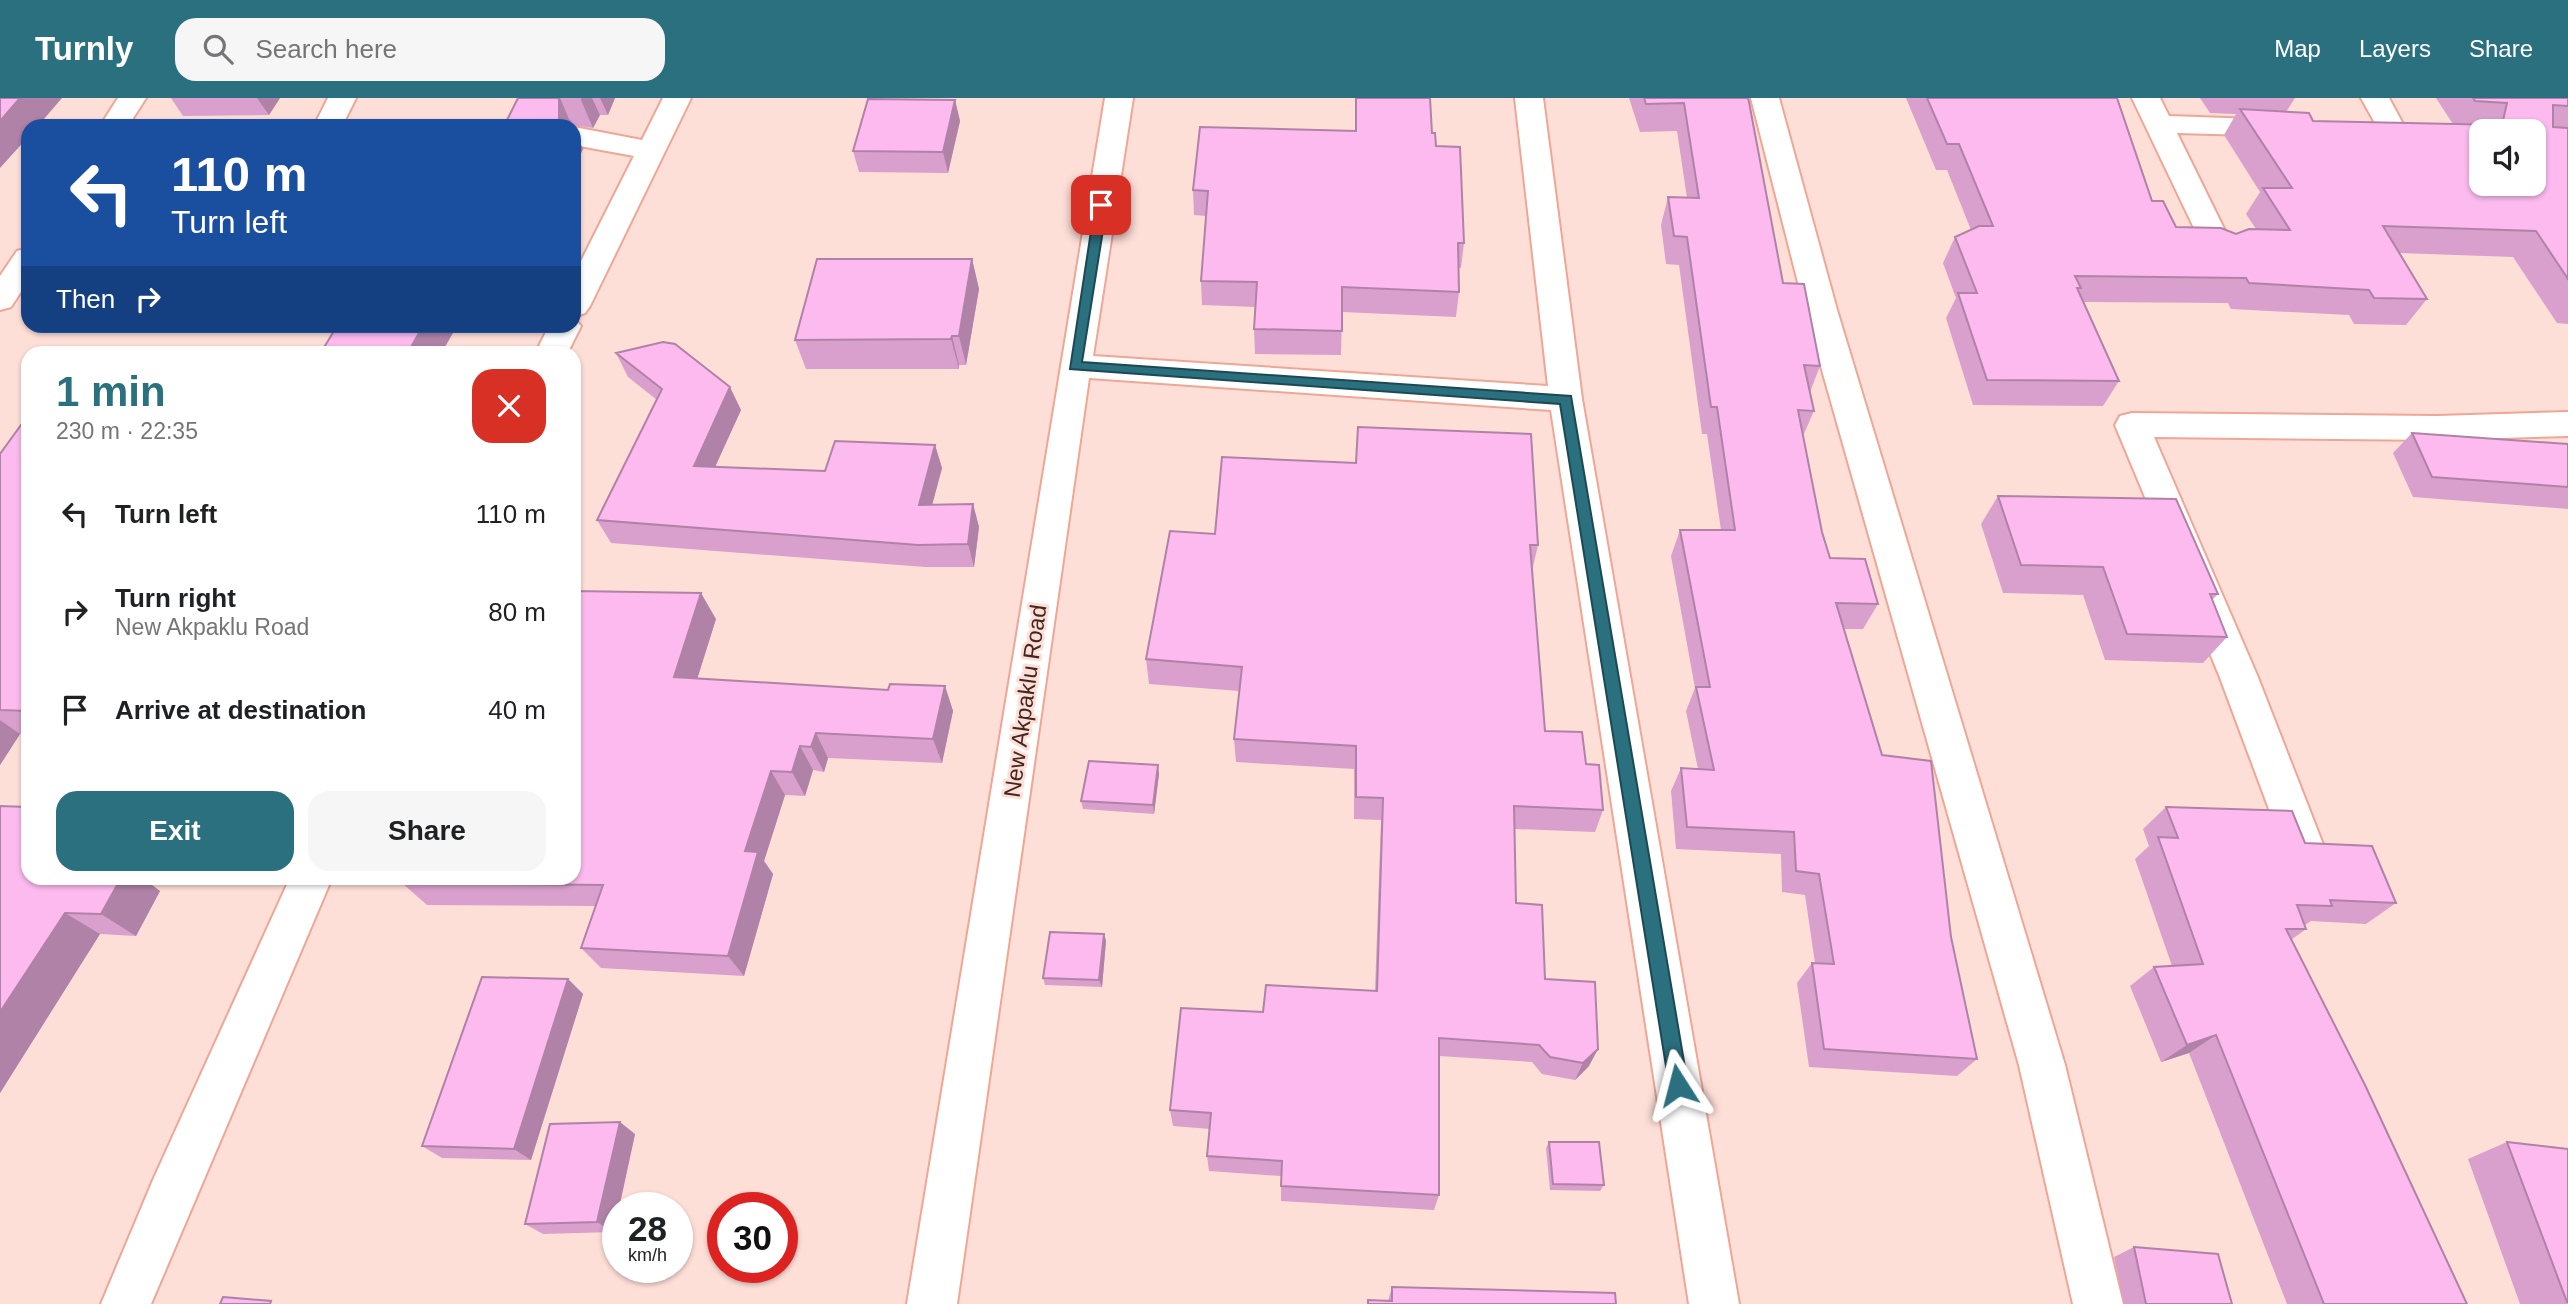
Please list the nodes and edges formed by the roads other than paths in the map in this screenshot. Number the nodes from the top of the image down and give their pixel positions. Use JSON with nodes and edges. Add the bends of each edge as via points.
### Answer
{"nodes":[{"id":1,"x":132,"y":98,"type":"edge"},
{"id":2,"x":342,"y":98,"type":"edge"},
{"id":3,"x":677,"y":98,"type":"edge"},
{"id":4,"x":1119,"y":98,"type":"edge"},
{"id":5,"x":1529,"y":98,"type":"edge"},
{"id":6,"x":1765,"y":98,"type":"edge"},
{"id":7,"x":2146,"y":98,"type":"edge"},
{"id":8,"x":2375,"y":98,"type":"edge"},
{"id":9,"x":118,"y":119,"type":"edge"},
{"id":10,"x":332,"y":119,"type":"edge"},
{"id":11,"x":2160,"y":125,"type":"junction"},
{"id":12,"x":2316,"y":130,"type":"edge"},
{"id":13,"x":2395,"y":135,"type":"edge"},
{"id":14,"x":581,"y":137,"type":"edge"},
{"id":15,"x":649,"y":150,"type":"junction"},
{"id":16,"x":2218,"y":247,"type":"edge"},
{"id":17,"x":21,"y":268,"type":"edge"},
{"id":18,"x":581,"y":291,"type":"edge"},
{"id":19,"x":0,"y":300,"type":"edge"},
{"id":20,"x":1075,"y":366,"type":"junction"},
{"id":21,"x":1566,"y":399,"type":"junction"},
{"id":22,"x":2568,"y":424,"type":"edge"},
{"id":23,"x":2303,"y":846,"type":"edge"},
{"id":24,"x":308,"y":885,"type":"edge"},
{"id":25,"x":126,"y":1304,"type":"edge"},
{"id":26,"x":932,"y":1304,"type":"edge"},
{"id":27,"x":1714,"y":1304,"type":"edge"},
{"id":28,"x":2098,"y":1304,"type":"edge"}],
"edges":[{"from":1,"to":9,"type":"street"},
{"from":2,"to":10,"type":"street"},
{"from":3,"to":15,"type":"street"},
{"from":4,"to":20,"type":"street","name":"New Akpaklu Road"},
{"from":5,"to":21,"type":"street"},
{"from":6,"to":28,"type":"street","via":[[1821,310],[2042,1065]]},
{"from":7,"to":11,"type":"street"},
{"from":8,"to":13,"type":"street"},
{"from":11,"to":12,"type":"street"},
{"from":11,"to":16,"type":"street"},
{"from":14,"to":15,"type":"street"},
{"from":15,"to":18,"type":"street"},
{"from":17,"to":19,"type":"street"},
{"from":20,"to":21,"type":"street"},
{"from":20,"to":26,"type":"street","name":"New Akpaklu Road"},
{"from":21,"to":27,"type":"street"},
{"from":22,"to":23,"type":"street","via":[[2437,428],[2133,425]]},
{"from":24,"to":25,"type":"street"}]}
